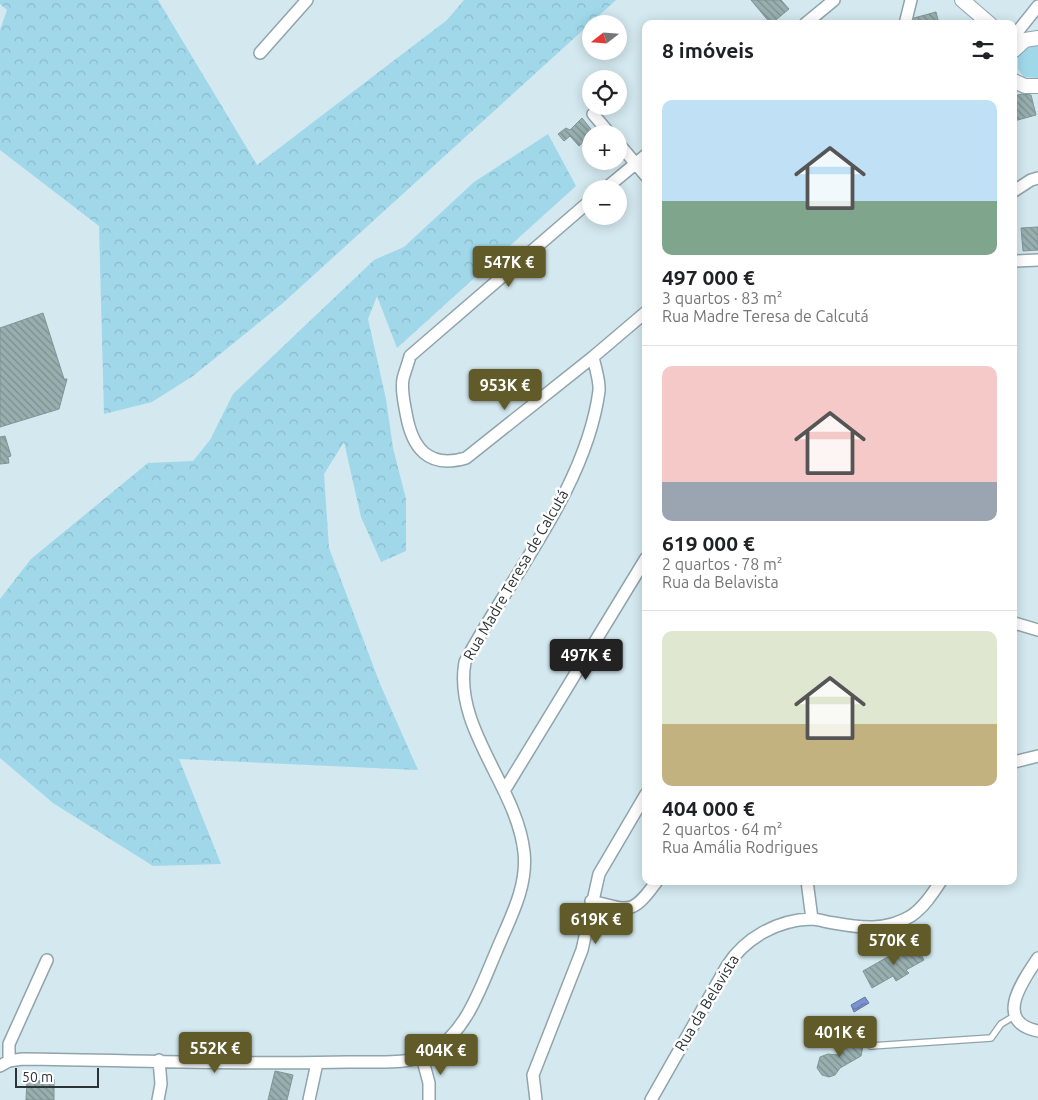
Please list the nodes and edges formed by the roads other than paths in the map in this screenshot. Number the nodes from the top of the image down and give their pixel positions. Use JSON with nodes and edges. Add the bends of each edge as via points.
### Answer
{"nodes":[{"id":1,"x":307,"y":0,"type":"edge"},
{"id":2,"x":834,"y":0,"type":"edge"},
{"id":3,"x":911,"y":0,"type":"edge"},
{"id":4,"x":962,"y":0,"type":"edge"},
{"id":5,"x":1038,"y":6,"type":"edge"},
{"id":6,"x":810,"y":20,"type":"edge"},
{"id":7,"x":906,"y":20,"type":"edge"},
{"id":8,"x":985,"y":20,"type":"edge"},
{"id":9,"x":1038,"y":38,"type":"edge"},
{"id":10,"x":1017,"y":41,"type":"edge"},
{"id":11,"x":1017,"y":43,"type":"edge"},
{"id":12,"x":260,"y":53,"type":"dead end"},
{"id":13,"x":1017,"y":82,"type":"edge"},
{"id":14,"x":1038,"y":86,"type":"edge"},
{"id":15,"x":595,"y":115,"type":"edge"},
{"id":16,"x":603,"y":125,"type":"edge"},
{"id":17,"x":627,"y":153,"type":"edge"},
{"id":18,"x":642,"y":158,"type":"edge"},
{"id":19,"x":636,"y":164,"type":"junction"},
{"id":20,"x":642,"y":171,"type":"edge"},
{"id":21,"x":1038,"y":178,"type":"edge"},
{"id":22,"x":616,"y":180,"type":"edge"},
{"id":23,"x":1017,"y":189,"type":"edge"},
{"id":24,"x":582,"y":208,"type":"edge"},
{"id":25,"x":1038,"y":260,"type":"edge"},
{"id":26,"x":1017,"y":261,"type":"edge"},
{"id":27,"x":642,"y":315,"type":"edge"},
{"id":28,"x":593,"y":357,"type":"junction"},
{"id":29,"x":642,"y":565,"type":"edge"},
{"id":30,"x":1017,"y":624,"type":"edge"},
{"id":31,"x":1038,"y":630,"type":"edge"},
{"id":32,"x":1038,"y":756,"type":"edge"},
{"id":33,"x":1017,"y":761,"type":"edge"},
{"id":34,"x":504,"y":791,"type":"junction"},
{"id":35,"x":642,"y":801,"type":"edge"},
{"id":36,"x":654,"y":885,"type":"edge"},
{"id":37,"x":808,"y":885,"type":"edge"},
{"id":38,"x":938,"y":885,"type":"edge"},
{"id":39,"x":592,"y":901,"type":"junction"},
{"id":40,"x":812,"y":919,"type":"junction"},
{"id":41,"x":1038,"y":958,"type":"edge"},
{"id":42,"x":47,"y":960,"type":"dead end"},
{"id":43,"x":1016,"y":1015,"type":"junction"},
{"id":44,"x":1038,"y":1031,"type":"edge"},
{"id":45,"x":871,"y":1046,"type":"dead end"},
{"id":46,"x":422,"y":1057,"type":"junction"},
{"id":47,"x":159,"y":1060,"type":"junction"},
{"id":48,"x":5,"y":1063,"type":"edge"},
{"id":49,"x":317,"y":1063,"type":"junction"},
{"id":50,"x":158,"y":1100,"type":"edge"},
{"id":51,"x":309,"y":1100,"type":"edge"},
{"id":52,"x":429,"y":1100,"type":"edge"},
{"id":53,"x":536,"y":1100,"type":"edge"},
{"id":54,"x":651,"y":1100,"type":"edge"}],
"edges":[{"from":1,"to":12,"type":"street"},
{"from":2,"to":6,"type":"street"},
{"from":3,"to":7,"type":"street"},
{"from":4,"to":8,"type":"street"},
{"from":5,"to":10,"type":"street"},
{"from":9,"to":11,"type":"street"},
{"from":13,"to":14,"type":"street"},
{"from":15,"to":16,"type":"street"},
{"from":17,"to":19,"type":"street"},
{"from":18,"to":19,"type":"street"},
{"from":19,"to":20,"type":"street"},
{"from":19,"to":22,"type":"street"},
{"from":21,"to":23,"type":"street"},
{"from":24,"to":28,"type":"street","via":[[410,356],[402,391],[412,436],[432,458],[448,462],[466,458]]},
{"from":25,"to":26,"type":"street"},
{"from":27,"to":28,"type":"street"},
{"from":28,"to":34,"type":"street","name":"Rua Madre Teresa de Calcutá","via":[[599,389],[583,453],[556,508],[465,662],[462,682],[466,704]]},
{"from":29,"to":34,"type":"street"},
{"from":30,"to":31,"type":"street"},
{"from":32,"to":33,"type":"street"},
{"from":34,"to":46,"type":"street","name":"Rua Madre Teresa de Calcutá","via":[[519,826],[524,849],[526,869],[523,885],[470,1012],[452,1037]]},
{"from":35,"to":39,"type":"street","via":[[599,874]]},
{"from":36,"to":39,"type":"street","via":[[633,907]]},
{"from":37,"to":40,"type":"street"},
{"from":38,"to":40,"type":"street","name":"Rua da Belavista","via":[[920,909],[886,926],[860,928]]},
{"from":39,"to":53,"type":"street","via":[[582,950],[533,1075]]},
{"from":40,"to":54,"type":"street","name":"Rua da Belavista","via":[[767,930],[752,938],[734,956]]},
{"from":41,"to":43,"type":"street","via":[[1017,989]]},
{"from":42,"to":48,"type":"street","via":[[9,1044]]},
{"from":43,"to":44,"type":"street","via":[[1026,1028]]},
{"from":43,"to":45,"type":"lane","via":[[1002,1024],[991,1038]]},
{"from":46,"to":49,"type":"street","via":[[402,1061]]},
{"from":46,"to":52,"type":"street","via":[[429,1083]]},
{"from":47,"to":48,"type":"street","via":[[22,1059]]},
{"from":47,"to":49,"type":"street"},
{"from":47,"to":50,"type":"street","via":[[161,1084]]},
{"from":49,"to":51,"type":"street"}]}
